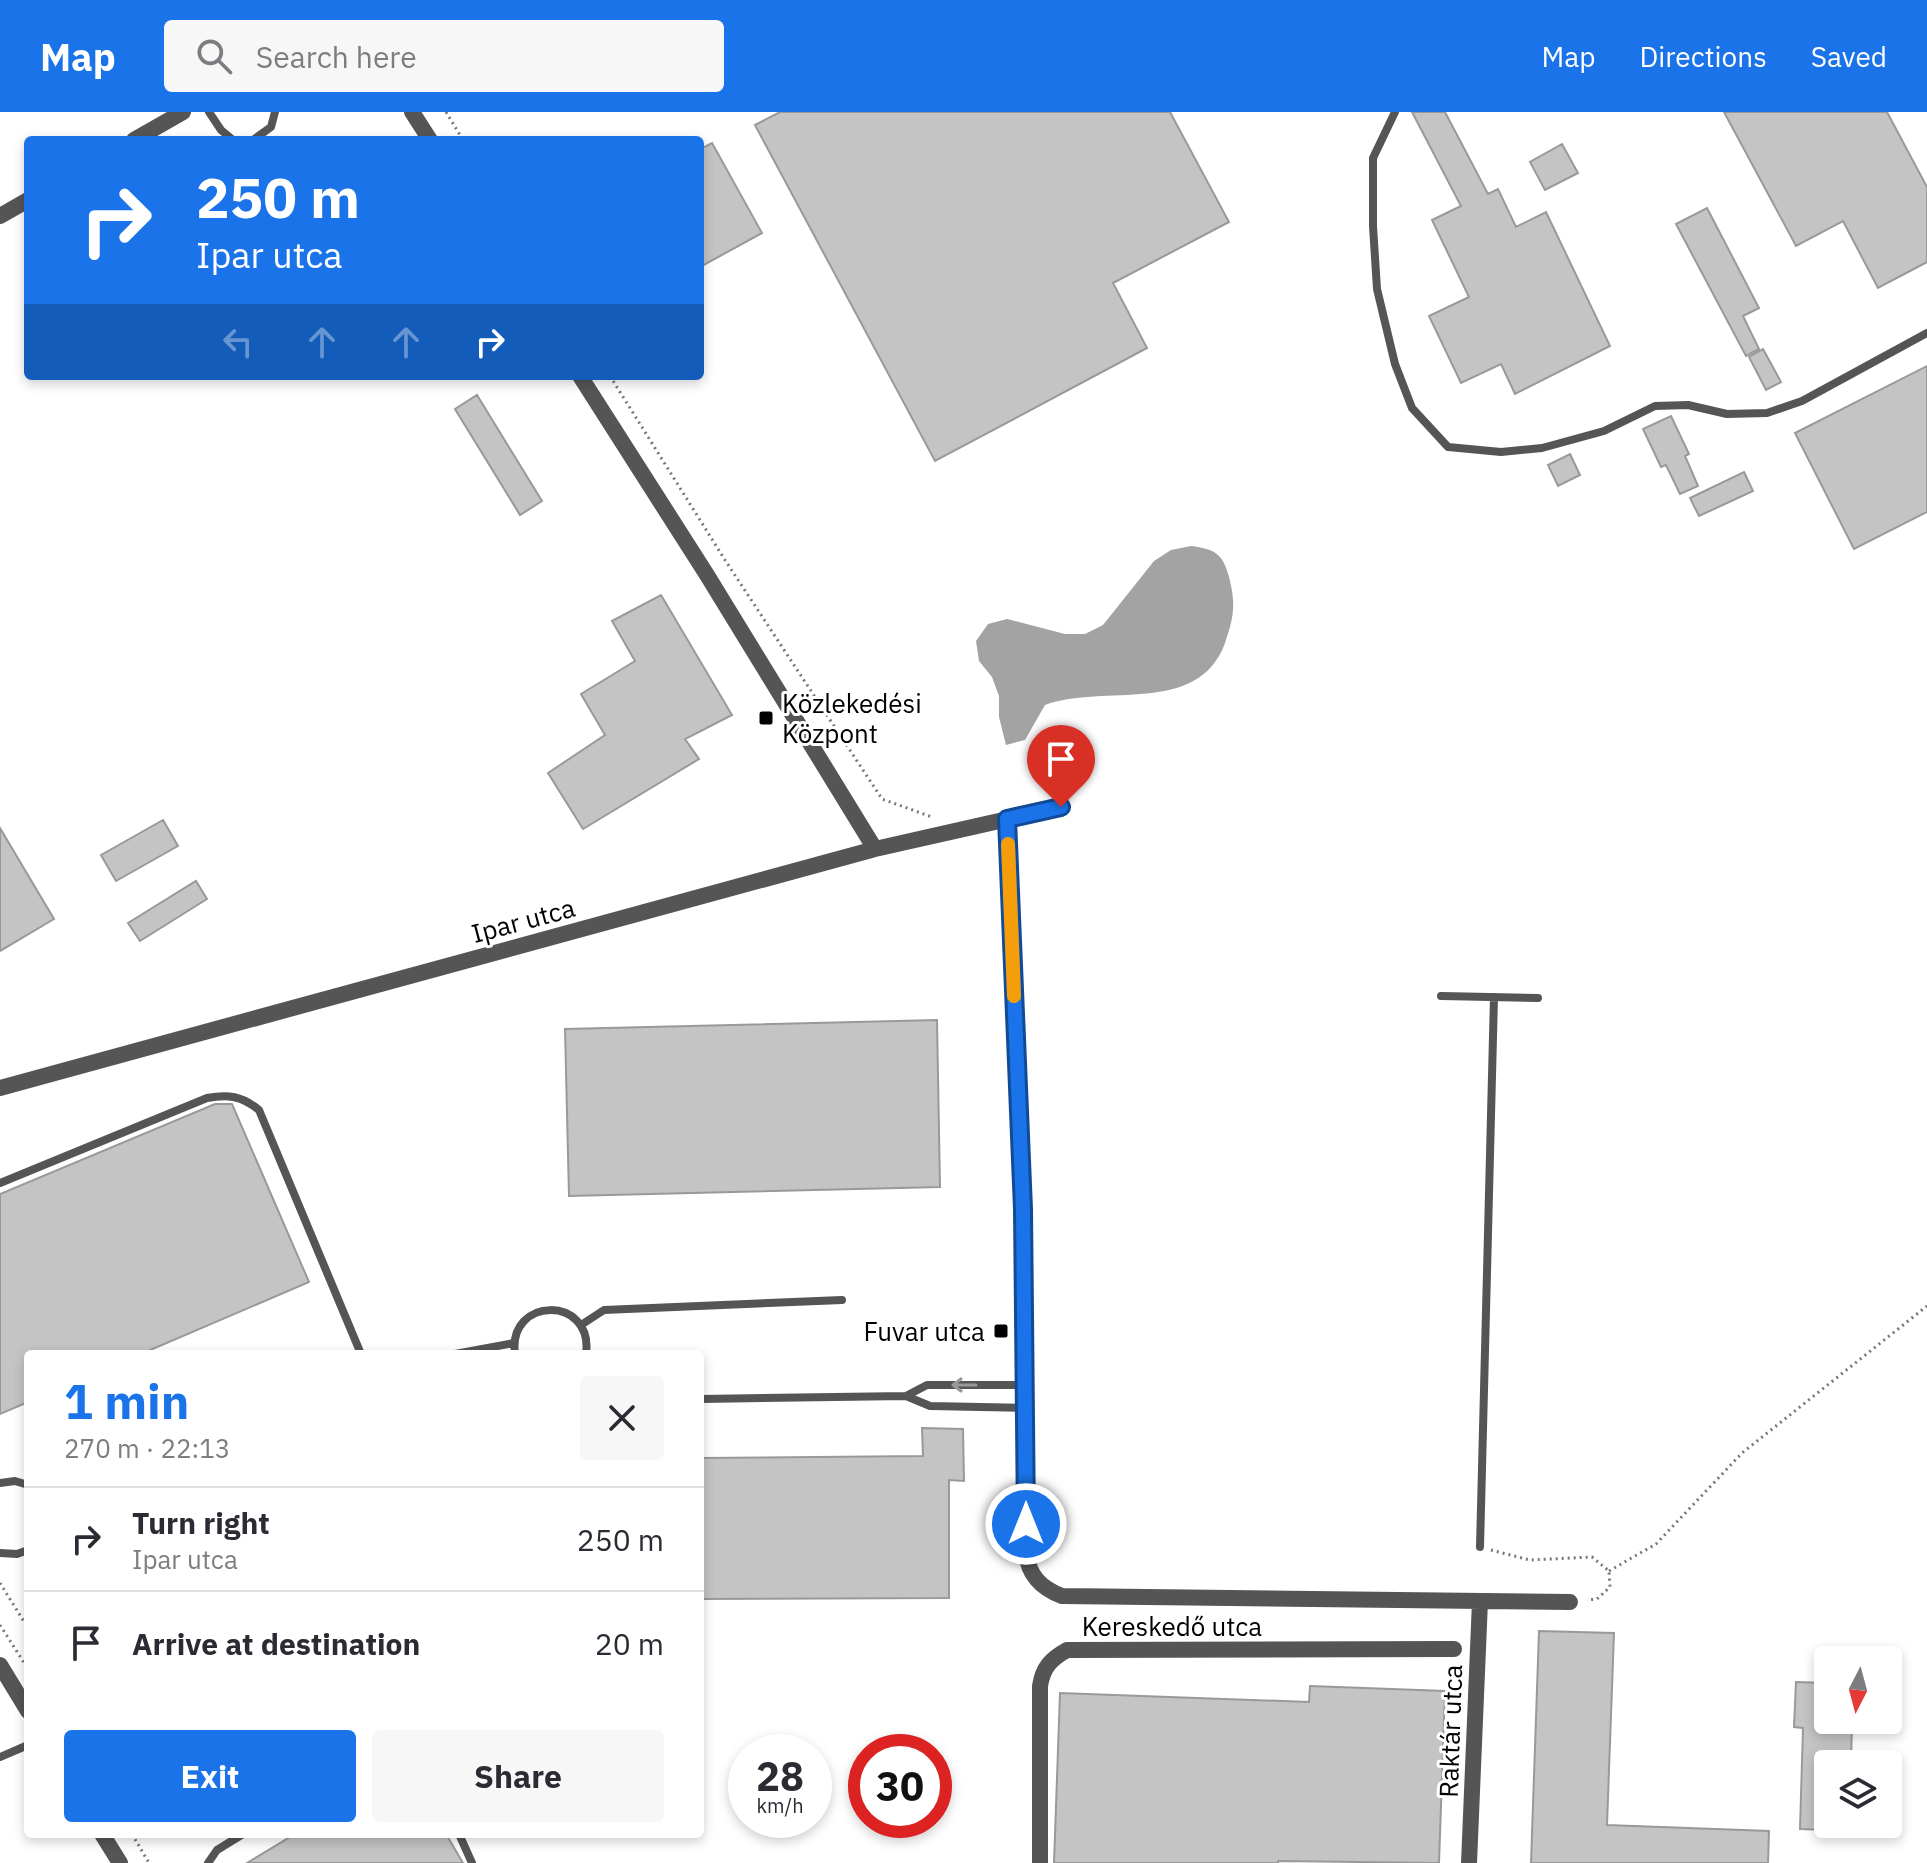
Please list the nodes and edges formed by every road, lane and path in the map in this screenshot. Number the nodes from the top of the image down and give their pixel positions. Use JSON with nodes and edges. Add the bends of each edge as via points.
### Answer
{"nodes":[{"id":1,"x":183,"y":112,"type":"edge"},
{"id":2,"x":209,"y":112,"type":"edge"},
{"id":3,"x":275,"y":112,"type":"edge"},
{"id":4,"x":412,"y":112,"type":"edge"},
{"id":5,"x":446,"y":112,"type":"edge"},
{"id":6,"x":1395,"y":112,"type":"edge"},
{"id":7,"x":141,"y":136,"type":"edge"},
{"id":8,"x":228,"y":136,"type":"edge"},
{"id":9,"x":259,"y":136,"type":"edge"},
{"id":10,"x":427,"y":136,"type":"edge"},
{"id":11,"x":461,"y":136,"type":"edge"},
{"id":12,"x":24,"y":202,"type":"edge"},
{"id":13,"x":0,"y":216,"type":"edge"},
{"id":14,"x":1927,"y":333,"type":"edge"},
{"id":15,"x":583,"y":380,"type":"edge"},
{"id":16,"x":612,"y":380,"type":"edge"},
{"id":17,"x":1061,"y":807,"type":"dead end"},
{"id":18,"x":937,"y":818,"type":"dead end"},
{"id":19,"x":1007,"y":819,"type":"junction"},
{"id":20,"x":875,"y":849,"type":"junction"},
{"id":21,"x":1441,"y":996,"type":"dead end"},
{"id":22,"x":1494,"y":997,"type":"junction"},
{"id":23,"x":1538,"y":998,"type":"dead end"},
{"id":24,"x":0,"y":1088,"type":"edge"},
{"id":25,"x":0,"y":1183,"type":"edge"},
{"id":26,"x":842,"y":1300,"type":"dead end"},
{"id":27,"x":1927,"y":1306,"type":"edge"},
{"id":28,"x":581,"y":1325,"type":"junction"},
{"id":29,"x":514,"y":1343,"type":"junction"},
{"id":30,"x":359,"y":1350,"type":"edge"},
{"id":31,"x":490,"y":1350,"type":"edge"},
{"id":32,"x":515,"y":1350,"type":"edge"},
{"id":33,"x":586,"y":1350,"type":"edge"},
{"id":34,"x":1025,"y":1385,"type":"junction"},
{"id":35,"x":906,"y":1396,"type":"junction"},
{"id":36,"x":704,"y":1399,"type":"edge"},
{"id":37,"x":1026,"y":1408,"type":"junction"},
{"id":38,"x":0,"y":1483,"type":"edge"},
{"id":39,"x":24,"y":1484,"type":"edge"},
{"id":40,"x":1480,"y":1547,"type":"joint"},
{"id":41,"x":24,"y":1551,"type":"edge"},
{"id":42,"x":0,"y":1553,"type":"edge"},
{"id":43,"x":1609,"y":1571,"type":"junction"},
{"id":44,"x":0,"y":1583,"type":"edge"},
{"id":45,"x":1480,"y":1601,"type":"junction"},
{"id":46,"x":1570,"y":1602,"type":"joint"},
{"id":47,"x":24,"y":1622,"type":"edge"},
{"id":48,"x":0,"y":1625,"type":"edge"},
{"id":49,"x":1454,"y":1649,"type":"dead end"},
{"id":50,"x":24,"y":1663,"type":"edge"},
{"id":51,"x":0,"y":1665,"type":"edge"},
{"id":52,"x":24,"y":1704,"type":"edge"},
{"id":53,"x":24,"y":1747,"type":"edge"},
{"id":54,"x":0,"y":1757,"type":"edge"},
{"id":55,"x":104,"y":1838,"type":"edge"},
{"id":56,"x":134,"y":1838,"type":"edge"},
{"id":57,"x":236,"y":1838,"type":"edge"},
{"id":58,"x":461,"y":1838,"type":"edge"},
{"id":59,"x":120,"y":1863,"type":"edge"},
{"id":60,"x":149,"y":1863,"type":"edge"},
{"id":61,"x":208,"y":1863,"type":"edge"},
{"id":62,"x":472,"y":1863,"type":"edge"},
{"id":63,"x":1040,"y":1863,"type":"edge"},
{"id":64,"x":1469,"y":1863,"type":"edge"}],
"edges":[{"from":1,"to":7,"type":"street"},
{"from":2,"to":8,"type":"lane"},
{"from":3,"to":9,"type":"lane","via":[[271,127]]},
{"from":4,"to":10,"type":"street"},
{"from":5,"to":11,"type":"path"},
{"from":6,"to":14,"type":"lane","via":[[1373,158],[1377,289],[1412,408],[1448,447],[1501,452],[1542,448],[1604,431],[1655,406],[1767,413],[1802,401]]},
{"from":12,"to":13,"type":"street"},
{"from":15,"to":20,"type":"street"},
{"from":16,"to":18,"type":"path","via":[[882,799]]},
{"from":17,"to":19,"type":"street","name":"Ipar utca"},
{"from":19,"to":20,"type":"street","name":"Ipar utca"},
{"from":19,"to":34,"type":"street"},
{"from":20,"to":24,"type":"street","name":"Ipar utca"},
{"from":21,"to":22,"type":"lane"},
{"from":22,"to":23,"type":"lane"},
{"from":22,"to":40,"type":"lane"},
{"from":25,"to":30,"type":"lane","via":[[207,1098],[234,1095],[247,1100],[259,1110]]},
{"from":26,"to":28,"type":"lane","via":[[604,1310]]},
{"from":27,"to":43,"type":"path","via":[[1742,1453],[1656,1544]]},
{"from":28,"to":29,"type":"lane","via":[[561,1311],[543,1310],[523,1322]]},
{"from":28,"to":33,"type":"lane"},
{"from":29,"to":31,"type":"lane"},
{"from":29,"to":32,"type":"lane"},
{"from":34,"to":35,"type":"lane","one_way":true,"via":[[927,1385]]},
{"from":34,"to":37,"type":"street"},
{"from":35,"to":36,"type":"lane"},
{"from":35,"to":37,"type":"lane","via":[[930,1406]]},
{"from":37,"to":45,"type":"street","via":[[1027,1564],[1050,1592]]},
{"from":38,"to":39,"type":"lane"},
{"from":40,"to":43,"type":"path","via":[[1530,1560],[1592,1557]]},
{"from":41,"to":42,"type":"lane"},
{"from":43,"to":46,"type":"path","via":[[1610,1587],[1597,1599]]},
{"from":44,"to":47,"type":"path"},
{"from":45,"to":46,"type":"street"},
{"from":45,"to":64,"type":"street","name":"Raktár utca"},
{"from":48,"to":50,"type":"path"},
{"from":49,"to":63,"type":"street","name":"Kereskedő utca","via":[[1081,1649],[1060,1654],[1046,1665],[1040,1686]]},
{"from":51,"to":52,"type":"street"},
{"from":53,"to":54,"type":"lane"},
{"from":55,"to":59,"type":"street"},
{"from":56,"to":60,"type":"path"},
{"from":57,"to":61,"type":"lane"},
{"from":58,"to":62,"type":"lane"}]}
